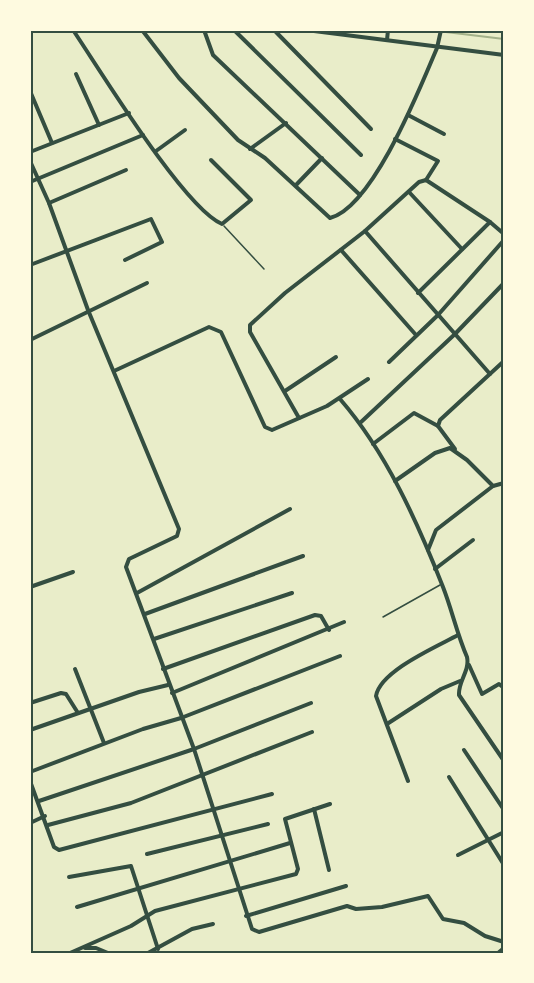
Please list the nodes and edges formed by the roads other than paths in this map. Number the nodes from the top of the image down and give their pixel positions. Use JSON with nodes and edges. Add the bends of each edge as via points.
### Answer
{"nodes":[{"id":1,"x":72,"y":30,"type":"edge"},
{"id":2,"x":142,"y":30,"type":"edge"},
{"id":3,"x":204,"y":30,"type":"edge"},
{"id":4,"x":234,"y":30,"type":"edge"},
{"id":5,"x":274,"y":30,"type":"edge"},
{"id":6,"x":307,"y":30,"type":"edge"},
{"id":7,"x":441,"y":30,"type":"edge"},
{"id":8,"x":388,"y":35,"type":"edge"},
{"id":9,"x":437,"y":48,"type":"junction"},
{"id":10,"x":504,"y":55,"type":"edge"},
{"id":11,"x":76,"y":74,"type":"dead end"},
{"id":12,"x":30,"y":91,"type":"edge"},
{"id":13,"x":129,"y":113,"type":"junction"},
{"id":14,"x":408,"y":115,"type":"junction"},
{"id":15,"x":286,"y":123,"type":"junction"},
{"id":16,"x":99,"y":125,"type":"junction"},
{"id":17,"x":371,"y":129,"type":"dead end"},
{"id":18,"x":185,"y":130,"type":"dead end"},
{"id":19,"x":444,"y":134,"type":"dead end"},
{"id":20,"x":143,"y":135,"type":"junction"},
{"id":21,"x":395,"y":139,"type":"junction"},
{"id":22,"x":52,"y":143,"type":"junction"},
{"id":23,"x":250,"y":149,"type":"junction"},
{"id":24,"x":156,"y":151,"type":"junction"},
{"id":25,"x":30,"y":152,"type":"edge"},
{"id":26,"x":361,"y":155,"type":"dead end"},
{"id":27,"x":322,"y":158,"type":"junction"},
{"id":28,"x":211,"y":160,"type":"dead end"},
{"id":29,"x":30,"y":161,"type":"edge"},
{"id":30,"x":126,"y":170,"type":"dead end"},
{"id":31,"x":38,"y":179,"type":"junction"},
{"id":32,"x":426,"y":180,"type":"junction"},
{"id":33,"x":30,"y":182,"type":"edge"},
{"id":34,"x":296,"y":185,"type":"junction"},
{"id":35,"x":409,"y":192,"type":"junction"},
{"id":36,"x":360,"y":195,"type":"junction"},
{"id":37,"x":49,"y":203,"type":"junction"},
{"id":38,"x":490,"y":222,"type":"junction"},
{"id":39,"x":222,"y":224,"type":"junction"},
{"id":40,"x":366,"y":231,"type":"junction"},
{"id":41,"x":504,"y":234,"type":"edge"},
{"id":42,"x":504,"y":240,"type":"edge"},
{"id":43,"x":462,"y":249,"type":"junction"},
{"id":44,"x":68,"y":250,"type":"junction"},
{"id":45,"x":341,"y":250,"type":"junction"},
{"id":46,"x":125,"y":260,"type":"dead end"},
{"id":47,"x":30,"y":265,"type":"edge"},
{"id":48,"x":264,"y":269,"type":"dead end"},
{"id":49,"x":147,"y":283,"type":"dead end"},
{"id":50,"x":504,"y":283,"type":"edge"},
{"id":51,"x":418,"y":293,"type":"junction"},
{"id":52,"x":88,"y":310,"type":"junction"},
{"id":53,"x":438,"y":315,"type":"junction"},
{"id":54,"x":455,"y":334,"type":"junction"},
{"id":55,"x":416,"y":335,"type":"junction"},
{"id":56,"x":30,"y":340,"type":"edge"},
{"id":57,"x":336,"y":357,"type":"dead end"},
{"id":58,"x":504,"y":361,"type":"edge"},
{"id":59,"x":389,"y":362,"type":"dead end"},
{"id":60,"x":114,"y":371,"type":"junction"},
{"id":61,"x":490,"y":374,"type":"junction"},
{"id":62,"x":368,"y":379,"type":"dead end"},
{"id":63,"x":285,"y":391,"type":"junction"},
{"id":64,"x":340,"y":399,"type":"junction"},
{"id":65,"x":299,"y":418,"type":"junction"},
{"id":66,"x":360,"y":423,"type":"junction"},
{"id":67,"x":438,"y":426,"type":"junction"},
{"id":68,"x":373,"y":444,"type":"junction"},
{"id":69,"x":456,"y":450,"type":"junction"},
{"id":70,"x":395,"y":481,"type":"junction"},
{"id":71,"x":504,"y":483,"type":"edge"},
{"id":72,"x":493,"y":486,"type":"junction"},
{"id":73,"x":290,"y":509,"type":"dead end"},
{"id":74,"x":473,"y":540,"type":"dead end"},
{"id":75,"x":427,"y":550,"type":"junction"},
{"id":76,"x":303,"y":556,"type":"dead end"},
{"id":77,"x":435,"y":569,"type":"junction"},
{"id":78,"x":73,"y":572,"type":"dead end"},
{"id":79,"x":442,"y":584,"type":"junction"},
{"id":80,"x":30,"y":587,"type":"edge"},
{"id":81,"x":137,"y":593,"type":"junction"},
{"id":82,"x":292,"y":593,"type":"dead end"},
{"id":83,"x":145,"y":614,"type":"junction"},
{"id":84,"x":383,"y":617,"type":"dead end"},
{"id":85,"x":344,"y":622,"type":"dead end"},
{"id":86,"x":330,"y":630,"type":"junction"},
{"id":87,"x":458,"y":635,"type":"junction"},
{"id":88,"x":154,"y":639,"type":"junction"},
{"id":89,"x":340,"y":656,"type":"dead end"},
{"id":90,"x":468,"y":664,"type":"junction"},
{"id":91,"x":75,"y":669,"type":"dead end"},
{"id":92,"x":163,"y":669,"type":"junction"},
{"id":93,"x":460,"y":681,"type":"junction"},
{"id":94,"x":168,"y":685,"type":"junction"},
{"id":95,"x":504,"y":688,"type":"edge"},
{"id":96,"x":172,"y":693,"type":"junction"},
{"id":97,"x":30,"y":703,"type":"edge"},
{"id":98,"x":311,"y":703,"type":"dead end"},
{"id":99,"x":91,"y":708,"type":"junction"},
{"id":100,"x":78,"y":713,"type":"junction"},
{"id":101,"x":182,"y":718,"type":"junction"},
{"id":102,"x":387,"y":724,"type":"junction"},
{"id":103,"x":30,"y":730,"type":"edge"},
{"id":104,"x":312,"y":732,"type":"dead end"},
{"id":105,"x":104,"y":743,"type":"junction"},
{"id":106,"x":194,"y":749,"type":"junction"},
{"id":107,"x":464,"y":750,"type":"dead end"},
{"id":108,"x":504,"y":761,"type":"edge"},
{"id":109,"x":30,"y":772,"type":"edge"},
{"id":110,"x":202,"y":775,"type":"junction"},
{"id":111,"x":449,"y":777,"type":"dead end"},
{"id":112,"x":30,"y":781,"type":"edge"},
{"id":113,"x":408,"y":781,"type":"dead end"},
{"id":114,"x":272,"y":794,"type":"dead end"},
{"id":115,"x":39,"y":801,"type":"junction"},
{"id":116,"x":330,"y":804,"type":"dead end"},
{"id":117,"x":215,"y":809,"type":"junction"},
{"id":118,"x":314,"y":809,"type":"junction"},
{"id":119,"x":504,"y":810,"type":"edge"},
{"id":120,"x":45,"y":816,"type":"junction"},
{"id":121,"x":30,"y":823,"type":"edge"},
{"id":122,"x":268,"y":824,"type":"dead end"},
{"id":123,"x":48,"y":825,"type":"junction"},
{"id":124,"x":504,"y":832,"type":"edge"},
{"id":125,"x":223,"y":835,"type":"junction"},
{"id":126,"x":490,"y":840,"type":"junction"},
{"id":127,"x":290,"y":843,"type":"junction"},
{"id":128,"x":147,"y":854,"type":"dead end"},
{"id":129,"x":458,"y":855,"type":"dead end"},
{"id":130,"x":231,"y":863,"type":"junction"},
{"id":131,"x":504,"y":864,"type":"edge"},
{"id":132,"x":329,"y":870,"type":"dead end"},
{"id":133,"x":69,"y":877,"type":"dead end"},
{"id":134,"x":346,"y":886,"type":"dead end"},
{"id":135,"x":139,"y":889,"type":"junction"},
{"id":136,"x":239,"y":891,"type":"junction"},
{"id":137,"x":77,"y":907,"type":"dead end"},
{"id":138,"x":148,"y":916,"type":"junction"},
{"id":139,"x":246,"y":916,"type":"junction"},
{"id":140,"x":213,"y":924,"type":"dead end"},
{"id":141,"x":504,"y":942,"type":"edge"},
{"id":142,"x":81,"y":948,"type":"junction"},
{"id":143,"x":504,"y":948,"type":"edge"},
{"id":144,"x":158,"y":949,"type":"junction"},
{"id":145,"x":70,"y":953,"type":"edge"},
{"id":146,"x":108,"y":953,"type":"edge"},
{"id":147,"x":148,"y":953,"type":"edge"},
{"id":148,"x":498,"y":953,"type":"edge"}],
"edges":[{"from":1,"to":13,"type":"street"},
{"from":2,"to":23,"type":"street","via":[[179,78]]},
{"from":3,"to":15,"type":"street","via":[[213,55]]},
{"from":4,"to":26,"type":"street"},
{"from":5,"to":17,"type":"street"},
{"from":6,"to":8,"type":"street"},
{"from":7,"to":9,"type":"street"},
{"from":8,"to":9,"type":"street"},
{"from":9,"to":10,"type":"street"},
{"from":9,"to":14,"type":"street"},
{"from":11,"to":16,"type":"street"},
{"from":12,"to":22,"type":"street"},
{"from":13,"to":16,"type":"street"},
{"from":13,"to":20,"type":"street"},
{"from":14,"to":19,"type":"street"},
{"from":14,"to":21,"type":"street"},
{"from":15,"to":23,"type":"street"},
{"from":15,"to":27,"type":"street"},
{"from":16,"to":22,"type":"street"},
{"from":18,"to":24,"type":"street"},
{"from":20,"to":24,"type":"street"},
{"from":20,"to":31,"type":"street"},
{"from":21,"to":32,"type":"street","via":[[438,161]]},
{"from":21,"to":36,"type":"street"},
{"from":22,"to":25,"type":"street"},
{"from":23,"to":34,"type":"street"},
{"from":24,"to":39,"type":"street","via":[[188,194]]},
{"from":27,"to":34,"type":"street"},
{"from":27,"to":36,"type":"street"},
{"from":28,"to":39,"type":"street","via":[[250,200]]},
{"from":29,"to":31,"type":"street"},
{"from":30,"to":37,"type":"street"},
{"from":31,"to":33,"type":"street"},
{"from":31,"to":37,"type":"street"},
{"from":32,"to":35,"type":"street"},
{"from":32,"to":38,"type":"street"},
{"from":34,"to":36,"type":"street","via":[[330,218]]},
{"from":35,"to":40,"type":"street"},
{"from":35,"to":43,"type":"street"},
{"from":37,"to":44,"type":"street"},
{"from":38,"to":41,"type":"street"},
{"from":38,"to":43,"type":"street"},
{"from":39,"to":48,"type":"lane"},
{"from":40,"to":45,"type":"street"},
{"from":40,"to":51,"type":"street"},
{"from":42,"to":53,"type":"street"},
{"from":43,"to":51,"type":"street"},
{"from":44,"to":46,"type":"street","via":[[151,219],[162,242]]},
{"from":44,"to":47,"type":"street"},
{"from":44,"to":52,"type":"street"},
{"from":45,"to":55,"type":"street"},
{"from":45,"to":63,"type":"street","via":[[250,325],[250,332]]},
{"from":49,"to":52,"type":"street"},
{"from":50,"to":54,"type":"street"},
{"from":51,"to":53,"type":"street"},
{"from":52,"to":56,"type":"street"},
{"from":52,"to":60,"type":"street"},
{"from":53,"to":54,"type":"street"},
{"from":53,"to":55,"type":"street"},
{"from":54,"to":61,"type":"street"},
{"from":54,"to":66,"type":"street"},
{"from":55,"to":59,"type":"street"},
{"from":57,"to":63,"type":"street"},
{"from":58,"to":61,"type":"street"},
{"from":60,"to":65,"type":"street","via":[[209,327],[216,328],[265,427],[272,430]]},
{"from":60,"to":81,"type":"street","via":[[179,529],[177,536],[126,563]]},
{"from":61,"to":67,"type":"street"},
{"from":62,"to":64,"type":"street"},
{"from":63,"to":65,"type":"street"},
{"from":64,"to":65,"type":"street"},
{"from":64,"to":66,"type":"street"},
{"from":66,"to":68,"type":"street"},
{"from":67,"to":68,"type":"street","via":[[414,413]]},
{"from":67,"to":69,"type":"street"},
{"from":68,"to":70,"type":"street"},
{"from":69,"to":70,"type":"street","via":[[435,453]]},
{"from":69,"to":72,"type":"street"},
{"from":70,"to":75,"type":"street"},
{"from":71,"to":72,"type":"street"},
{"from":72,"to":75,"type":"street","via":[[436,530]]},
{"from":73,"to":81,"type":"street"},
{"from":74,"to":77,"type":"street"},
{"from":75,"to":77,"type":"street"},
{"from":76,"to":83,"type":"street"},
{"from":77,"to":79,"type":"street"},
{"from":78,"to":80,"type":"street"},
{"from":79,"to":84,"type":"lane"},
{"from":79,"to":87,"type":"street"},
{"from":81,"to":83,"type":"street"},
{"from":82,"to":88,"type":"street"},
{"from":83,"to":88,"type":"street"},
{"from":85,"to":86,"type":"street"},
{"from":86,"to":92,"type":"street","via":[[321,616],[315,615]]},
{"from":86,"to":96,"type":"street"},
{"from":87,"to":90,"type":"street"},
{"from":87,"to":102,"type":"street","via":[[397,670],[378,687],[376,696]]},
{"from":88,"to":92,"type":"street"},
{"from":89,"to":101,"type":"street"},
{"from":90,"to":93,"type":"street"},
{"from":90,"to":95,"type":"street","via":[[482,694],[499,684]]},
{"from":91,"to":99,"type":"street"},
{"from":92,"to":94,"type":"street"},
{"from":93,"to":102,"type":"street"},
{"from":93,"to":108,"type":"street","via":[[459,695]]},
{"from":94,"to":96,"type":"street"},
{"from":94,"to":99,"type":"street"},
{"from":96,"to":101,"type":"street"},
{"from":97,"to":100,"type":"street","via":[[62,693]]},
{"from":98,"to":106,"type":"street"},
{"from":99,"to":100,"type":"street"},
{"from":99,"to":105,"type":"street"},
{"from":100,"to":103,"type":"street"},
{"from":101,"to":105,"type":"street"},
{"from":101,"to":106,"type":"street"},
{"from":102,"to":113,"type":"street"},
{"from":104,"to":110,"type":"street"},
{"from":105,"to":109,"type":"street"},
{"from":106,"to":110,"type":"street"},
{"from":106,"to":115,"type":"street"},
{"from":107,"to":119,"type":"street"},
{"from":110,"to":117,"type":"street"},
{"from":110,"to":123,"type":"street","via":[[131,802]]},
{"from":111,"to":126,"type":"street"},
{"from":112,"to":115,"type":"street"},
{"from":114,"to":117,"type":"street"},
{"from":115,"to":120,"type":"street"},
{"from":116,"to":118,"type":"street"},
{"from":117,"to":123,"type":"street","via":[[61,850],[54,847]]},
{"from":117,"to":125,"type":"street"},
{"from":118,"to":127,"type":"street","via":[[285,819]]},
{"from":118,"to":132,"type":"street"},
{"from":120,"to":121,"type":"street"},
{"from":120,"to":123,"type":"street"},
{"from":122,"to":125,"type":"street"},
{"from":124,"to":126,"type":"street"},
{"from":125,"to":128,"type":"street"},
{"from":125,"to":130,"type":"street"},
{"from":126,"to":129,"type":"street"},
{"from":126,"to":131,"type":"street"},
{"from":127,"to":130,"type":"street"},
{"from":127,"to":136,"type":"street","via":[[296,874]]},
{"from":130,"to":135,"type":"street"},
{"from":130,"to":136,"type":"street"},
{"from":133,"to":135,"type":"street","via":[[128,865]]},
{"from":134,"to":139,"type":"street"},
{"from":135,"to":137,"type":"street"},
{"from":135,"to":138,"type":"street"},
{"from":136,"to":138,"type":"street","via":[[164,908]]},
{"from":136,"to":139,"type":"street"},
{"from":138,"to":142,"type":"street"},
{"from":138,"to":144,"type":"street"},
{"from":139,"to":141,"type":"street","via":[[252,929],[259,932],[346,906],[381,907],[424,896],[431,898],[443,919],[464,923]]},
{"from":140,"to":144,"type":"street","via":[[192,929]]},
{"from":142,"to":145,"type":"street"},
{"from":142,"to":146,"type":"street"},
{"from":143,"to":148,"type":"street"},
{"from":144,"to":147,"type":"street"}]}
